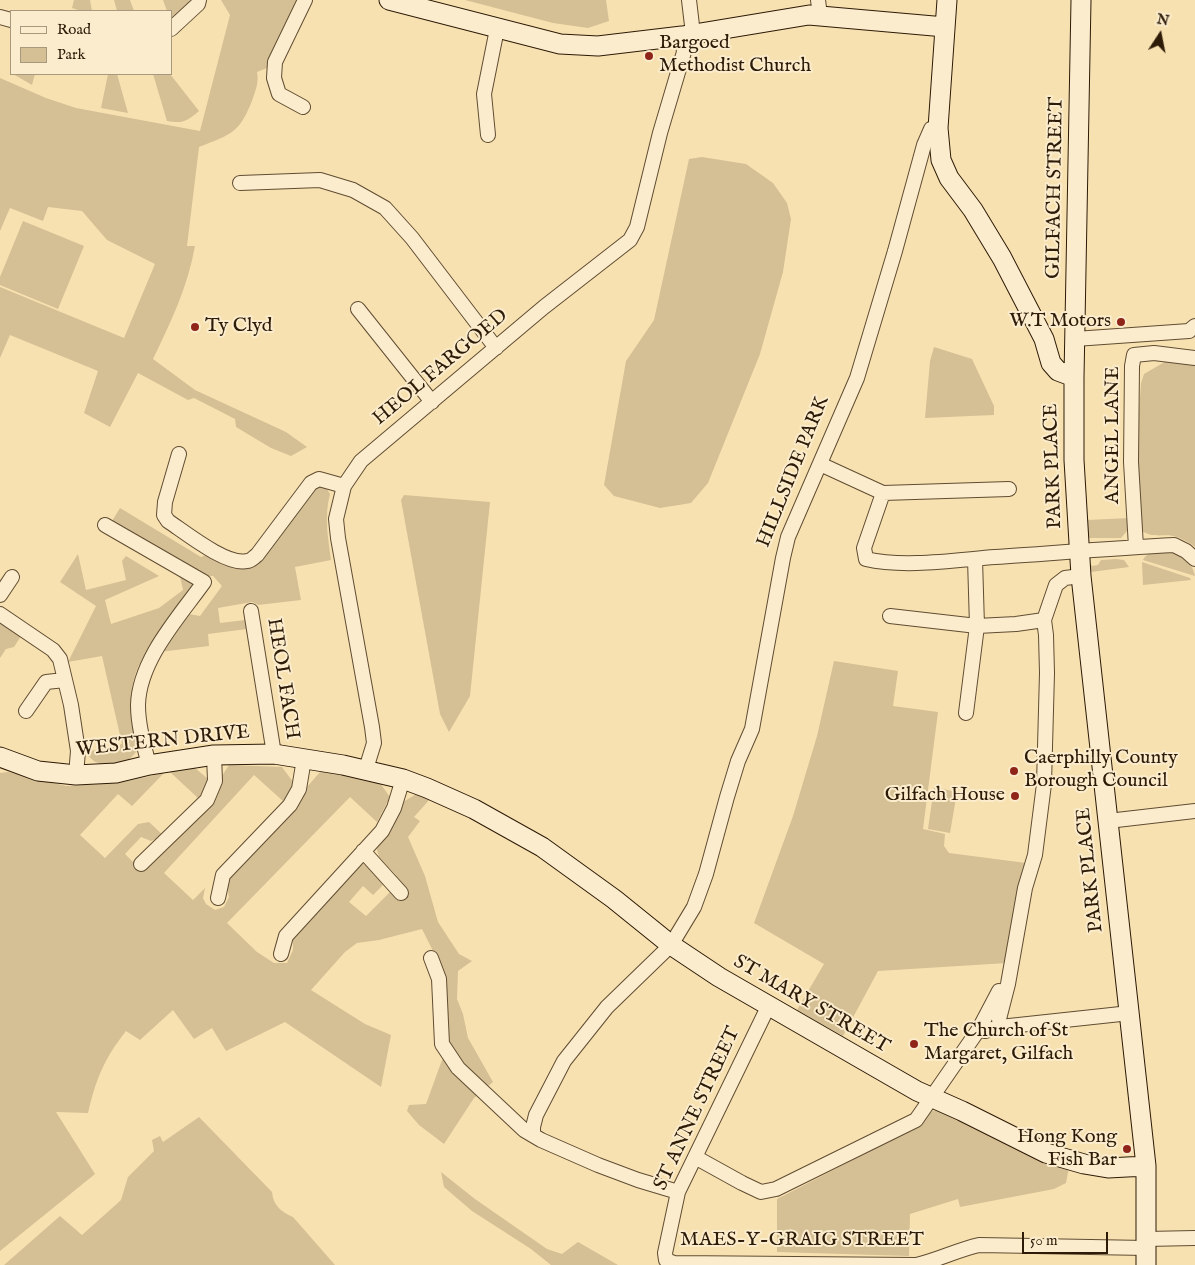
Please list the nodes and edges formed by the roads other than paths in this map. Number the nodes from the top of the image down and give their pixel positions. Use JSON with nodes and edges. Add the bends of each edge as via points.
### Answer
{"nodes":[{"id":1,"x":199,"y":0,"type":"edge"},
{"id":2,"x":305,"y":0,"type":"edge"},
{"id":3,"x":389,"y":0,"type":"edge"},
{"id":4,"x":689,"y":0,"type":"edge"},
{"id":5,"x":947,"y":0,"type":"edge"},
{"id":6,"x":1081,"y":0,"type":"edge"},
{"id":7,"x":819,"y":8,"type":"edge"},
{"id":8,"x":945,"y":26,"type":"junction"},
{"id":9,"x":172,"y":28,"type":"edge"},
{"id":10,"x":498,"y":29,"type":"junction"},
{"id":11,"x":687,"y":35,"type":"junction"},
{"id":12,"x":303,"y":107,"type":"dead end"},
{"id":13,"x":938,"y":128,"type":"junction"},
{"id":14,"x":488,"y":135,"type":"dead end"},
{"id":15,"x":240,"y":183,"type":"dead end"},
{"id":16,"x":358,"y":309,"type":"dead end"},
{"id":17,"x":1195,"y":326,"type":"edge"},
{"id":18,"x":1044,"y":338,"type":"junction"},
{"id":19,"x":1075,"y":339,"type":"junction"},
{"id":20,"x":496,"y":348,"type":"junction"},
{"id":21,"x":1195,"y":358,"type":"edge"},
{"id":22,"x":1074,"y":377,"type":"junction"},
{"id":23,"x":432,"y":402,"type":"junction"},
{"id":24,"x":179,"y":454,"type":"dead end"},
{"id":25,"x":820,"y":464,"type":"junction"},
{"id":26,"x":344,"y":486,"type":"junction"},
{"id":27,"x":1009,"y":489,"type":"dead end"},
{"id":28,"x":883,"y":493,"type":"junction"},
{"id":29,"x":105,"y":525,"type":"dead end"},
{"id":30,"x":1136,"y":547,"type":"junction"},
{"id":31,"x":1080,"y":550,"type":"junction"},
{"id":32,"x":975,"y":559,"type":"junction"},
{"id":33,"x":1195,"y":559,"type":"edge"},
{"id":34,"x":1081,"y":576,"type":"junction"},
{"id":35,"x":12,"y":577,"type":"dead end"},
{"id":36,"x":0,"y":595,"type":"edge"},
{"id":37,"x":251,"y":611,"type":"dead end"},
{"id":38,"x":0,"y":614,"type":"edge"},
{"id":39,"x":890,"y":616,"type":"dead end"},
{"id":40,"x":1044,"y":620,"type":"junction"},
{"id":41,"x":977,"y":626,"type":"junction"},
{"id":42,"x":65,"y":680,"type":"junction"},
{"id":43,"x":26,"y":710,"type":"dead end"},
{"id":44,"x":966,"y":713,"type":"dead end"},
{"id":45,"x":274,"y":754,"type":"junction"},
{"id":46,"x":214,"y":755,"type":"junction"},
{"id":47,"x":0,"y":757,"type":"edge"},
{"id":48,"x":304,"y":759,"type":"junction"},
{"id":49,"x":148,"y":765,"type":"junction"},
{"id":50,"x":366,"y":770,"type":"junction"},
{"id":51,"x":76,"y":775,"type":"junction"},
{"id":52,"x":403,"y":779,"type":"junction"},
{"id":53,"x":1195,"y":811,"type":"edge"},
{"id":54,"x":1108,"y":821,"type":"junction"},
{"id":55,"x":363,"y":851,"type":"junction"},
{"id":56,"x":141,"y":864,"type":"dead end"},
{"id":57,"x":401,"y":893,"type":"dead end"},
{"id":58,"x":218,"y":898,"type":"dead end"},
{"id":59,"x":671,"y":945,"type":"junction"},
{"id":60,"x":281,"y":954,"type":"dead end"},
{"id":61,"x":431,"y":958,"type":"dead end"},
{"id":62,"x":1002,"y":984,"type":"dead end"},
{"id":63,"x":768,"y":1007,"type":"junction"},
{"id":64,"x":1130,"y":1013,"type":"junction"},
{"id":65,"x":1000,"y":1027,"type":"junction"},
{"id":66,"x":986,"y":1031,"type":"dead end"},
{"id":67,"x":932,"y":1098,"type":"junction"},
{"id":68,"x":533,"y":1134,"type":"junction"},
{"id":69,"x":695,"y":1157,"type":"junction"},
{"id":70,"x":1146,"y":1166,"type":"junction"},
{"id":71,"x":678,"y":1192,"type":"junction"},
{"id":72,"x":1195,"y":1238,"type":"edge"},
{"id":73,"x":1146,"y":1251,"type":"edge"},
{"id":74,"x":666,"y":1260,"type":"joint"}],
"edges":[{"from":1,"to":9,"type":"street"},
{"from":2,"to":12,"type":"street","via":[[275,62],[274,78],[280,94]]},
{"from":3,"to":10,"type":"street"},
{"from":4,"to":11,"type":"street","name":"HEOL FARGOED"},
{"from":5,"to":8,"type":"street"},
{"from":6,"to":19,"type":"street","name":"GILFACH STREET"},
{"from":7,"to":8,"type":"street"},
{"from":7,"to":11,"type":"street","via":[[809,15]]},
{"from":8,"to":13,"type":"street"},
{"from":10,"to":11,"type":"street","via":[[560,44],[598,46]]},
{"from":10,"to":14,"type":"street","via":[[484,94]]},
{"from":11,"to":20,"type":"street","name":"HEOL FARGOED","via":[[634,234]]},
{"from":13,"to":18,"type":"street","via":[[941,160],[949,178],[997,250]]},
{"from":13,"to":25,"type":"street","name":"HILLSIDE PARK","via":[[931,129],[924,145],[857,378]]},
{"from":15,"to":20,"type":"street","via":[[320,180],[353,190],[385,208],[412,238]]},
{"from":16,"to":23,"type":"street"},
{"from":17,"to":19,"type":"street","via":[[1189,331]]},
{"from":18,"to":19,"type":"street","via":[[1055,343]]},
{"from":18,"to":22,"type":"street","via":[[1051,362],[1058,371]]},
{"from":19,"to":22,"type":"street","name":"GILFACH STREET"},
{"from":20,"to":23,"type":"street","name":"HEOL FARGOED"},
{"from":21,"to":30,"type":"street","name":"ANGEL LANE","via":[[1154,353],[1134,355],[1132,462]]},
{"from":22,"to":31,"type":"street","name":"PARK PLACE","via":[[1074,460]]},
{"from":23,"to":26,"type":"street","name":"HEOL FARGOED","via":[[361,461]]},
{"from":24,"to":26,"type":"street","via":[[164,514],[168,521],[201,543],[237,562],[249,561],[257,555],[311,483],[319,479]]},
{"from":25,"to":28,"type":"street"},
{"from":25,"to":59,"type":"street","name":"HILLSIDE PARK","via":[[784,551],[752,729],[738,761],[694,906]]},
{"from":26,"to":50,"type":"street","name":"HEOL FARGOED","via":[[336,519],[374,743]]},
{"from":27,"to":28,"type":"street"},
{"from":28,"to":32,"type":"street","via":[[864,548],[866,559],[937,562]]},
{"from":29,"to":49,"type":"street","via":[[204,582],[147,665],[138,704]]},
{"from":30,"to":31,"type":"street"},
{"from":30,"to":33,"type":"street","via":[[1174,545]]},
{"from":31,"to":32,"type":"street"},
{"from":31,"to":34,"type":"street","name":"PARK PLACE"},
{"from":32,"to":41,"type":"street"},
{"from":34,"to":40,"type":"street","via":[[1065,578],[1056,585]]},
{"from":34,"to":54,"type":"street","name":"PARK PLACE"},
{"from":35,"to":36,"type":"street"},
{"from":37,"to":45,"type":"street","name":"HEOL FACH"},
{"from":38,"to":42,"type":"street","via":[[53,650],[60,659]]},
{"from":39,"to":41,"type":"street"},
{"from":40,"to":41,"type":"street"},
{"from":40,"to":65,"type":"street","via":[[1047,673],[1044,784],[1035,855],[1025,888]]},
{"from":41,"to":44,"type":"street"},
{"from":42,"to":43,"type":"street","via":[[46,682]]},
{"from":42,"to":51,"type":"street","via":[[78,751]]},
{"from":45,"to":46,"type":"street","name":"WESTERN DRIVE"},
{"from":45,"to":48,"type":"street","name":"WESTERN DRIVE"},
{"from":46,"to":49,"type":"street","name":"WESTERN DRIVE"},
{"from":46,"to":56,"type":"street","via":[[215,781],[207,800]]},
{"from":47,"to":51,"type":"street","name":"WESTERN DRIVE","via":[[38,771]]},
{"from":48,"to":50,"type":"street","name":"WESTERN DRIVE"},
{"from":48,"to":58,"type":"street","via":[[298,789],[290,805],[223,875]]},
{"from":49,"to":51,"type":"street","name":"WESTERN DRIVE","via":[[116,773]]},
{"from":50,"to":52,"type":"street","name":"WESTERN DRIVE"},
{"from":52,"to":55,"type":"street","via":[[394,808],[382,831]]},
{"from":52,"to":59,"type":"street","name":"WESTERN DRIVE","via":[[474,810],[542,847]]},
{"from":53,"to":54,"type":"street"},
{"from":54,"to":64,"type":"street","name":"PARK PLACE"},
{"from":55,"to":57,"type":"street"},
{"from":55,"to":60,"type":"street","via":[[286,936]]},
{"from":59,"to":63,"type":"street","name":"ST MARY STREET"},
{"from":59,"to":68,"type":"street","name":"HILLSIDE PARK","via":[[607,1007],[564,1061],[536,1114]]},
{"from":61,"to":68,"type":"street","via":[[439,979],[442,1044],[458,1068],[524,1130]]},
{"from":62,"to":67,"type":"street","via":[[979,1029]]},
{"from":63,"to":67,"type":"street","name":"ST MARY STREET"},
{"from":63,"to":69,"type":"street","name":"ST ANNE STREET"},
{"from":64,"to":65,"type":"street"},
{"from":64,"to":70,"type":"street","name":"PARK PLACE"},
{"from":65,"to":66,"type":"street"},
{"from":67,"to":69,"type":"street","via":[[916,1120],[774,1189],[761,1192]]},
{"from":67,"to":70,"type":"street","name":"ST MARY STREET","via":[[1046,1153],[1084,1164]]},
{"from":68,"to":71,"type":"street","via":[[598,1165]]},
{"from":69,"to":71,"type":"street","name":"ST ANNE STREET"},
{"from":70,"to":73,"type":"street","name":"PARK PLACE"},
{"from":71,"to":74,"type":"street","name":"ST ANNE STREET"},
{"from":72,"to":73,"type":"street","name":"MAES-Y-GRAIG STREET"},
{"from":73,"to":74,"type":"street","name":"MAES-Y-GRAIG STREET","via":[[979,1245],[916,1265],[674,1263]]}]}
